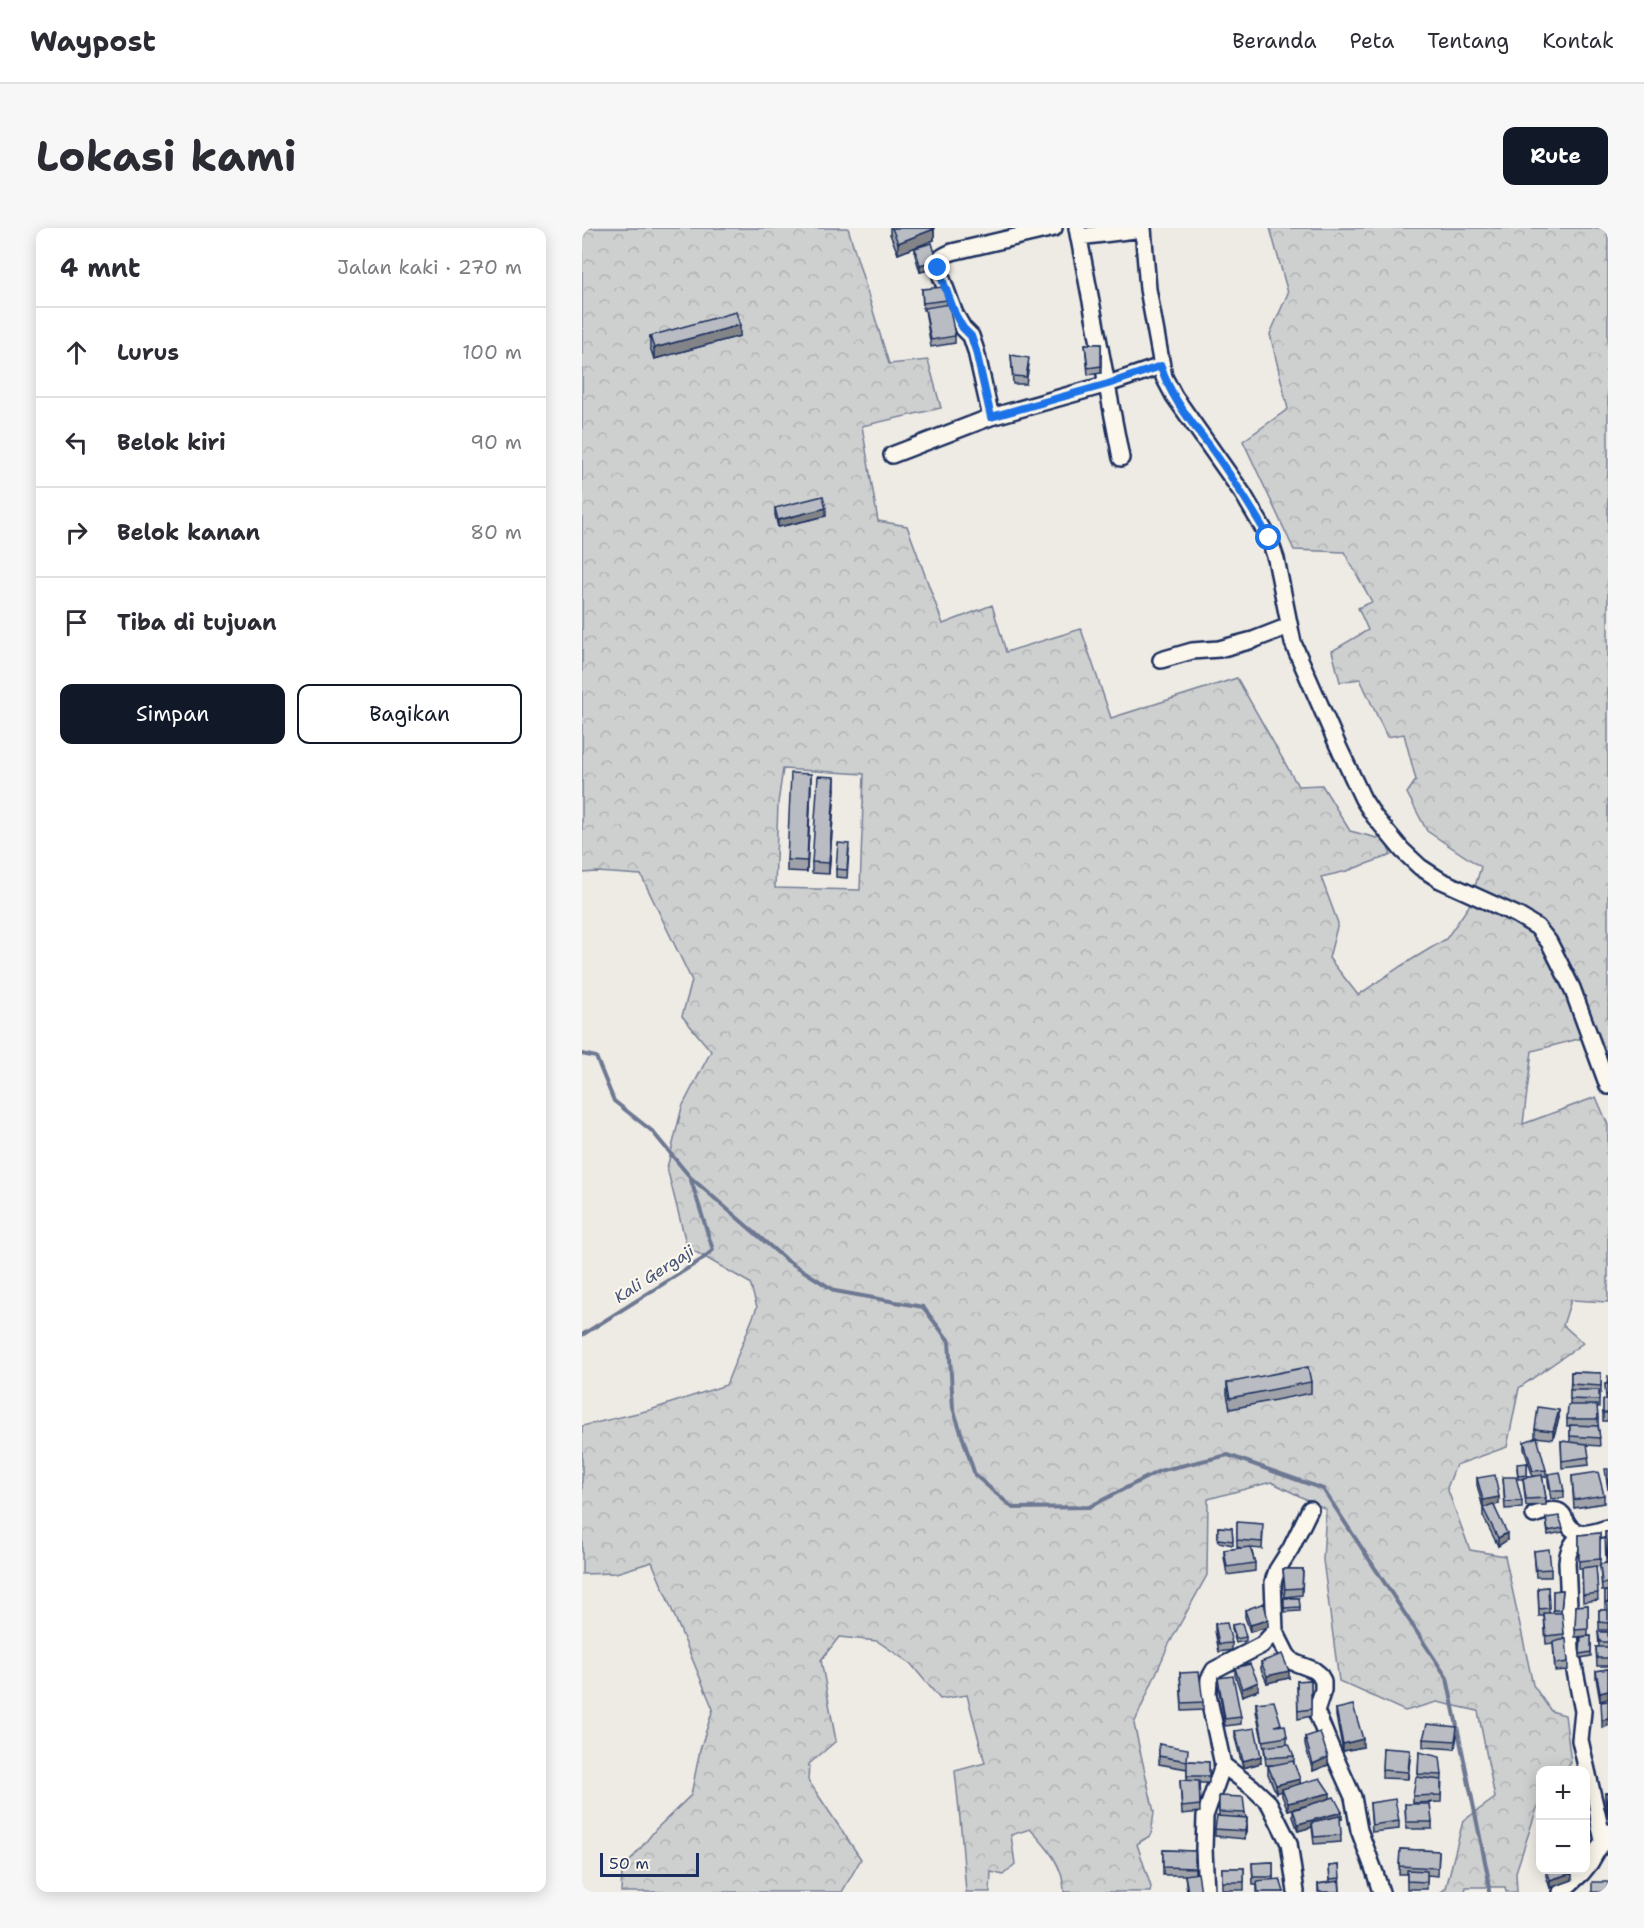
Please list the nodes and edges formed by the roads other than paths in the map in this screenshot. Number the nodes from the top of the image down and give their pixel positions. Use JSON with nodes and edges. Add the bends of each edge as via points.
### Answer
{"nodes":[{"id":1,"x":1054,"y":228,"type":"edge"},
{"id":2,"x":1143,"y":229,"type":"edge"},
{"id":3,"x":1078,"y":232,"type":"edge"},
{"id":4,"x":1161,"y":366,"type":"junction"},
{"id":5,"x":1108,"y":384,"type":"junction"},
{"id":6,"x":991,"y":417,"type":"junction"},
{"id":7,"x":892,"y":455,"type":"dead end"},
{"id":8,"x":1121,"y":458,"type":"dead end"},
{"id":9,"x":1289,"y":627,"type":"junction"},
{"id":10,"x":1161,"y":660,"type":"dead end"},
{"id":11,"x":1608,"y":1086,"type":"edge"},
{"id":12,"x":1310,"y":1509,"type":"dead end"},
{"id":13,"x":1534,"y":1515,"type":"dead end"},
{"id":14,"x":1608,"y":1528,"type":"edge"},
{"id":15,"x":1581,"y":1533,"type":"junction"},
{"id":16,"x":1275,"y":1631,"type":"junction"},
{"id":17,"x":1223,"y":1765,"type":"junction"},
{"id":18,"x":1606,"y":1836,"type":"edge"},
{"id":19,"x":1206,"y":1892,"type":"edge"},
{"id":20,"x":1296,"y":1892,"type":"edge"},
{"id":21,"x":1381,"y":1892,"type":"edge"},
{"id":22,"x":1561,"y":1892,"type":"edge"}],
"edges":[{"from":1,"to":6,"type":"street","via":[[952,252],[938,261],[955,314],[971,336]]},
{"from":2,"to":3,"type":"street"},
{"from":2,"to":4,"type":"street"},
{"from":3,"to":5,"type":"street"},
{"from":4,"to":5,"type":"street"},
{"from":4,"to":9,"type":"street","via":[[1174,396],[1269,538]]},
{"from":5,"to":6,"type":"street"},
{"from":5,"to":8,"type":"street"},
{"from":6,"to":7,"type":"street"},
{"from":9,"to":10,"type":"street","via":[[1219,649],[1192,651]]},
{"from":9,"to":11,"type":"street","via":[[1338,746],[1374,816],[1420,867],[1537,927],[1550,942],[1572,988]]},
{"from":12,"to":16,"type":"street","via":[[1272,1582]]},
{"from":13,"to":15,"type":"street","via":[[1555,1509]]},
{"from":14,"to":15,"type":"street"},
{"from":15,"to":18,"type":"street","via":[[1568,1552],[1567,1562],[1571,1651],[1583,1711],[1580,1740]]},
{"from":16,"to":17,"type":"street","via":[[1262,1645],[1214,1670],[1209,1679],[1208,1695]]},
{"from":16,"to":21,"type":"street","via":[[1293,1662],[1314,1670],[1323,1681],[1316,1711],[1353,1797],[1359,1830]]},
{"from":17,"to":19,"type":"street","via":[[1205,1816]]},
{"from":17,"to":20,"type":"street","via":[[1269,1803],[1289,1843]]},
{"from":18,"to":22,"type":"street","via":[[1582,1873]]}]}
